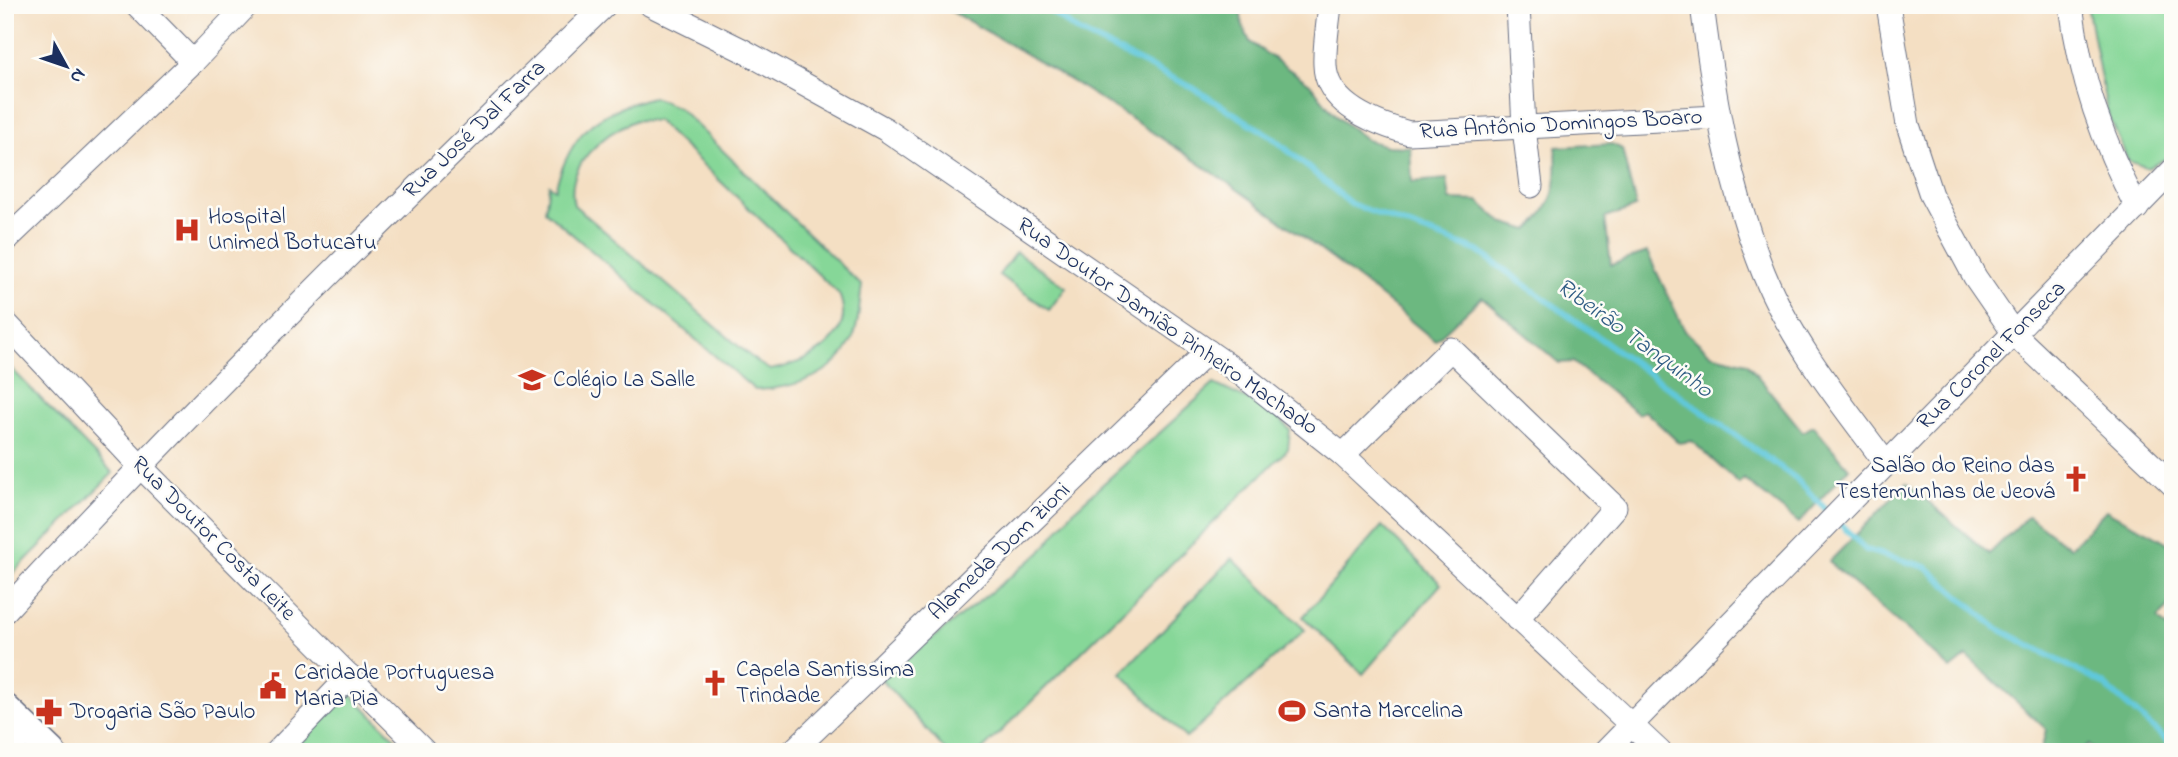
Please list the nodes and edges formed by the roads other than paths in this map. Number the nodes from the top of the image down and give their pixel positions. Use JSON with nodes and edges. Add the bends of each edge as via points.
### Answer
{"nodes":[{"id":1,"x":137,"y":5,"type":"edge"},
{"id":2,"x":247,"y":5,"type":"edge"},
{"id":3,"x":605,"y":5,"type":"edge"},
{"id":4,"x":651,"y":5,"type":"edge"},
{"id":5,"x":1330,"y":5,"type":"edge"},
{"id":6,"x":1518,"y":5,"type":"edge"},
{"id":7,"x":1702,"y":5,"type":"edge"},
{"id":8,"x":1888,"y":5,"type":"edge"},
{"id":9,"x":2071,"y":5,"type":"edge"},
{"id":10,"x":193,"y":62,"type":"junction"},
{"id":11,"x":1717,"y":117,"type":"junction"},
{"id":12,"x":1524,"y":128,"type":"junction"},
{"id":13,"x":2173,"y":170,"type":"edge"},
{"id":14,"x":1531,"y":186,"type":"dead end"},
{"id":15,"x":2137,"y":208,"type":"junction"},
{"id":16,"x":5,"y":241,"type":"edge"},
{"id":17,"x":5,"y":322,"type":"edge"},
{"id":18,"x":2015,"y":335,"type":"junction"},
{"id":19,"x":1208,"y":351,"type":"junction"},
{"id":20,"x":1343,"y":455,"type":"junction"},
{"id":21,"x":1885,"y":462,"type":"junction"},
{"id":22,"x":139,"y":465,"type":"junction"},
{"id":23,"x":2173,"y":485,"type":"edge"},
{"id":24,"x":5,"y":611,"type":"edge"},
{"id":25,"x":1517,"y":619,"type":"junction"},
{"id":26,"x":349,"y":676,"type":"junction"},
{"id":27,"x":5,"y":708,"type":"edge"},
{"id":28,"x":1632,"y":725,"type":"junction"},
{"id":29,"x":5,"y":744,"type":"edge"},
{"id":30,"x":13,"y":752,"type":"edge"},
{"id":31,"x":51,"y":752,"type":"edge"},
{"id":32,"x":276,"y":752,"type":"edge"},
{"id":33,"x":425,"y":752,"type":"edge"},
{"id":34,"x":792,"y":752,"type":"edge"},
{"id":35,"x":1605,"y":752,"type":"edge"},
{"id":36,"x":1660,"y":752,"type":"edge"}],
"edges":[{"from":1,"to":10,"type":"street"},
{"from":2,"to":10,"type":"street"},
{"from":3,"to":22,"type":"street","name":"Rua José Dal Farra","via":[[367,235]]},
{"from":4,"to":19,"type":"street","name":"Rua Doutor Damião Pinheiro Machado","via":[[743,50],[885,130]]},
{"from":5,"to":12,"type":"street","name":"Rua Antônio Domingos Boaro","via":[[1325,67],[1334,92],[1363,117],[1409,133]]},
{"from":6,"to":12,"type":"street"},
{"from":7,"to":11,"type":"street"},
{"from":8,"to":18,"type":"street","via":[[1909,125],[1931,195],[1975,277]]},
{"from":9,"to":15,"type":"street","via":[[2076,51],[2090,104]]},
{"from":10,"to":16,"type":"street"},
{"from":11,"to":12,"type":"street","name":"Rua Antônio Domingos Boaro"},
{"from":11,"to":21,"type":"street","via":[[1730,177],[1765,276],[1814,365]]},
{"from":12,"to":14,"type":"street"},
{"from":13,"to":15,"type":"street","name":"Rua Coronel Fonseca"},
{"from":15,"to":18,"type":"street","name":"Rua Coronel Fonseca"},
{"from":17,"to":22,"type":"street","name":"Rua Doutor Costa Leite"},
{"from":18,"to":21,"type":"street","name":"Rua Coronel Fonseca"},
{"from":18,"to":23,"type":"street"},
{"from":19,"to":20,"type":"street","name":"Rua Doutor Damião Pinheiro Machado"},
{"from":19,"to":34,"type":"street","name":"Alameda Dom Zioni"},
{"from":20,"to":25,"type":"street","name":"Rua Doutor Damião Pinheiro Machado"},
{"from":20,"to":25,"type":"street","via":[[1451,349],[1615,507]]},
{"from":21,"to":28,"type":"street","name":"Rua Coronel Fonseca"},
{"from":22,"to":24,"type":"street","name":"Rua José Dal Farra"},
{"from":22,"to":26,"type":"street","name":"Rua Doutor Costa Leite"},
{"from":25,"to":28,"type":"street","name":"Rua Doutor Damião Pinheiro Machado"},
{"from":26,"to":32,"type":"street"},
{"from":26,"to":33,"type":"street","name":"Rua Doutor Costa Leite"},
{"from":27,"to":31,"type":"main road"},
{"from":28,"to":35,"type":"street","name":"Rua Coronel Fonseca"},
{"from":28,"to":36,"type":"street","name":"Rua Doutor Damião Pinheiro Machado"},
{"from":29,"to":30,"type":"main road"}]}
